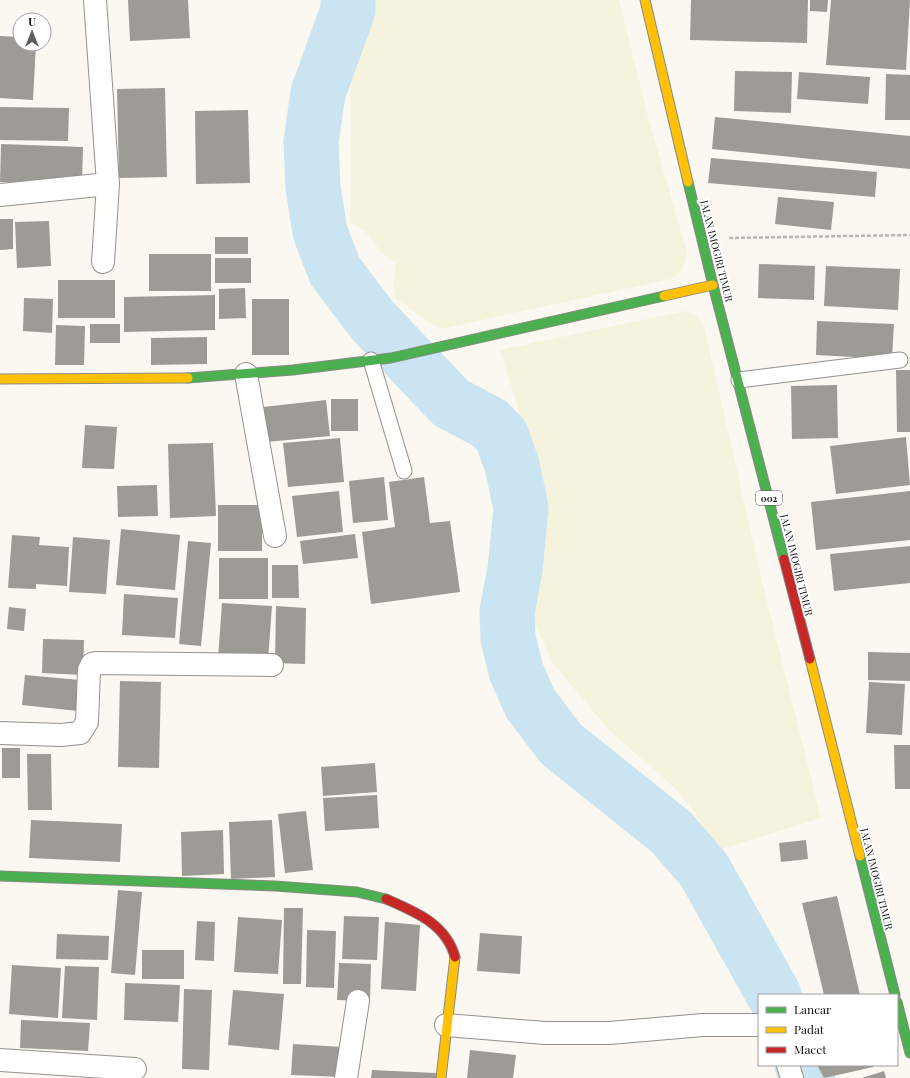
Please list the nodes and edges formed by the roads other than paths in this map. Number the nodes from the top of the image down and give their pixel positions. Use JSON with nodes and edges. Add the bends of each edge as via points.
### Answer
{"nodes":[{"id":1,"x":95,"y":0,"type":"edge"},
{"id":2,"x":645,"y":0,"type":"edge"},
{"id":3,"x":108,"y":184,"type":"junction"},
{"id":4,"x":0,"y":194,"type":"edge"},
{"id":5,"x":104,"y":262,"type":"dead end"},
{"id":6,"x":713,"y":285,"type":"junction"},
{"id":7,"x":371,"y":360,"type":"junction"},
{"id":8,"x":900,"y":360,"type":"dead end"},
{"id":9,"x":246,"y":374,"type":"junction"},
{"id":10,"x":0,"y":379,"type":"edge"},
{"id":11,"x":739,"y":380,"type":"junction"},
{"id":12,"x":404,"y":471,"type":"dead end"},
{"id":13,"x":275,"y":536,"type":"dead end"},
{"id":14,"x":272,"y":665,"type":"dead end"},
{"id":15,"x":0,"y":733,"type":"edge"},
{"id":16,"x":0,"y":876,"type":"edge"},
{"id":17,"x":895,"y":994,"type":"edge"},
{"id":18,"x":358,"y":1001,"type":"dead end"},
{"id":19,"x":898,"y":1006,"type":"edge"},
{"id":20,"x":446,"y":1025,"type":"junction"},
{"id":21,"x":758,"y":1025,"type":"edge"},
{"id":22,"x":910,"y":1053,"type":"edge"},
{"id":23,"x":0,"y":1060,"type":"edge"},
{"id":24,"x":788,"y":1066,"type":"edge"},
{"id":25,"x":135,"y":1069,"type":"dead end"},
{"id":26,"x":346,"y":1078,"type":"edge"},
{"id":27,"x":440,"y":1078,"type":"edge"},
{"id":28,"x":792,"y":1078,"type":"edge"}],
"edges":[{"from":1,"to":3,"type":"street"},
{"from":2,"to":6,"type":"street","name":"JALAN IMOGIRI TIMUR","number":"002"},
{"from":3,"to":4,"type":"street"},
{"from":3,"to":5,"type":"street"},
{"from":6,"to":7,"type":"street","via":[[391,358]]},
{"from":6,"to":11,"type":"street","name":"JALAN IMOGIRI TIMUR","number":"002"},
{"from":7,"to":9,"type":"street"},
{"from":7,"to":12,"type":"lane"},
{"from":8,"to":11,"type":"lane"},
{"from":9,"to":10,"type":"street","via":[[196,378]]},
{"from":9,"to":13,"type":"street"},
{"from":11,"to":17,"type":"street","name":"JALAN IMOGIRI TIMUR","number":"002"},
{"from":14,"to":15,"type":"street","via":[[92,664],[89,670],[87,722],[80,733]]},
{"from":16,"to":20,"type":"street","via":[[275,886],[357,892],[387,899],[430,921],[445,934],[452,945],[456,958]]},
{"from":18,"to":26,"type":"street"},
{"from":19,"to":22,"type":"street"},
{"from":20,"to":21,"type":"street","via":[[545,1032],[609,1033],[703,1025]]},
{"from":20,"to":27,"type":"street"},
{"from":23,"to":25,"type":"street"},
{"from":24,"to":28,"type":"street"}]}
